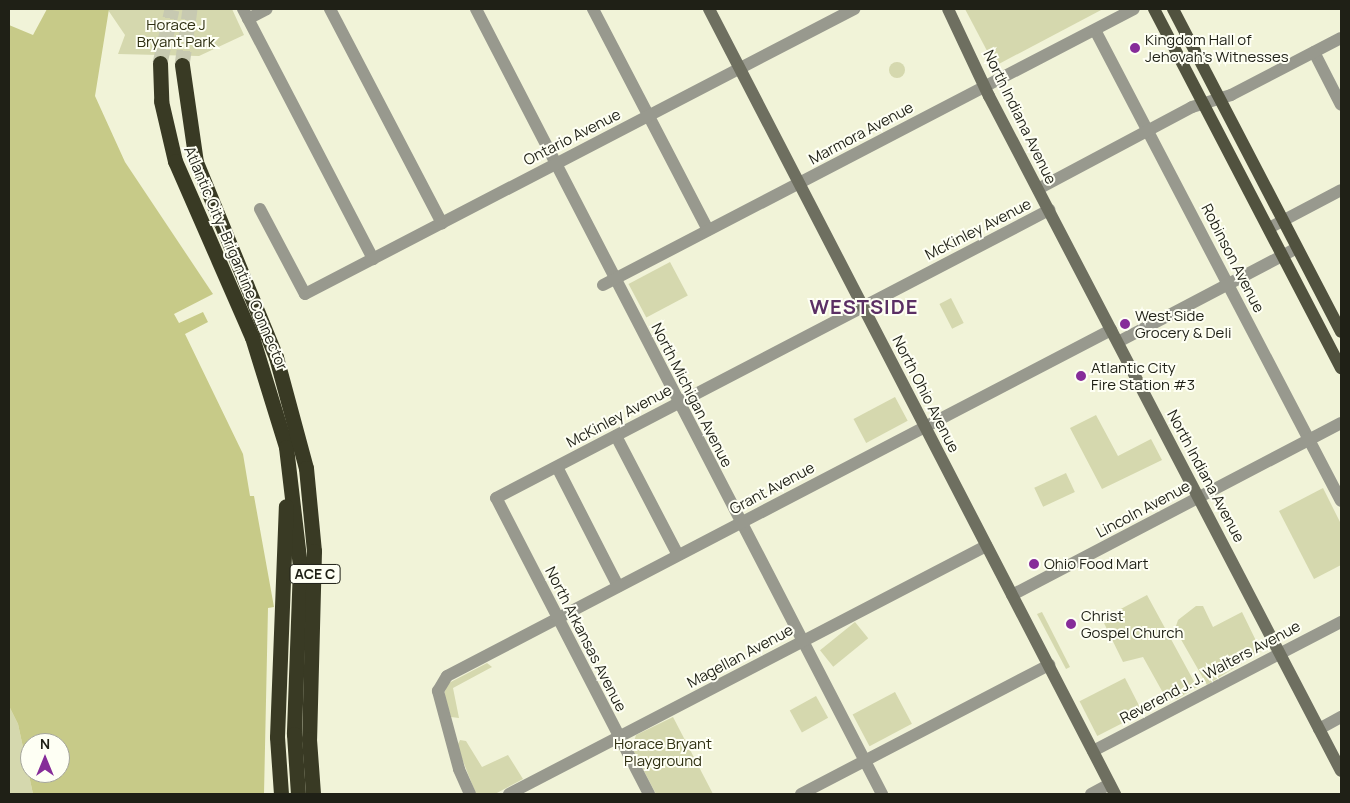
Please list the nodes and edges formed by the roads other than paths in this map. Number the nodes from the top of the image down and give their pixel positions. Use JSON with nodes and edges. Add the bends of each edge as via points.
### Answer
{"nodes":[{"id":1,"x":267,"y":9,"type":"edge"},
{"id":2,"x":330,"y":9,"type":"edge"},
{"id":3,"x":476,"y":9,"type":"edge"},
{"id":4,"x":593,"y":9,"type":"edge"},
{"id":5,"x":709,"y":9,"type":"edge"},
{"id":6,"x":854,"y":9,"type":"edge"},
{"id":7,"x":948,"y":9,"type":"edge"},
{"id":8,"x":1134,"y":9,"type":"edge"},
{"id":9,"x":1154,"y":9,"type":"edge"},
{"id":10,"x":1173,"y":9,"type":"edge"},
{"id":11,"x":246,"y":14,"type":"edge"},
{"id":12,"x":1095,"y":30,"type":"junction"},
{"id":13,"x":1341,"y":38,"type":"edge"},
{"id":14,"x":1314,"y":52,"type":"junction"},
{"id":15,"x":160,"y":63,"type":"tunnel mouth"},
{"id":16,"x":182,"y":65,"type":"tunnel mouth"},
{"id":17,"x":740,"y":68,"type":"junction"},
{"id":18,"x":986,"y":86,"type":"junction"},
{"id":19,"x":1219,"y":99,"type":"junction"},
{"id":20,"x":1203,"y":104,"type":"junction"},
{"id":21,"x":1341,"y":105,"type":"edge"},
{"id":22,"x":648,"y":116,"type":"junction"},
{"id":23,"x":1148,"y":131,"type":"junction"},
{"id":24,"x":557,"y":163,"type":"junction"},
{"id":25,"x":799,"y":184,"type":"junction"},
{"id":26,"x":1038,"y":189,"type":"junction"},
{"id":27,"x":1341,"y":190,"type":"edge"},
{"id":28,"x":260,"y":209,"type":"dead end"},
{"id":29,"x":1049,"y":210,"type":"junction"},
{"id":30,"x":1283,"y":221,"type":"junction"},
{"id":31,"x":442,"y":223,"type":"junction"},
{"id":32,"x":1269,"y":228,"type":"junction"},
{"id":33,"x":708,"y":230,"type":"junction"},
{"id":34,"x":1297,"y":248,"type":"junction"},
{"id":35,"x":1283,"y":256,"type":"junction"},
{"id":36,"x":373,"y":259,"type":"junction"},
{"id":37,"x":615,"y":279,"type":"junction"},
{"id":38,"x":1228,"y":284,"type":"junction"},
{"id":39,"x":603,"y":285,"type":"dead end"},
{"id":40,"x":862,"y":307,"type":"junction"},
{"id":41,"x":1111,"y":330,"type":"junction"},
{"id":42,"x":1341,"y":332,"type":"edge"},
{"id":43,"x":1118,"y":342,"type":"junction"},
{"id":44,"x":1337,"y":348,"type":"edge"},
{"id":45,"x":1341,"y":368,"type":"edge"},
{"id":46,"x":678,"y":403,"type":"junction"},
{"id":47,"x":276,"y":407,"type":"junction"},
{"id":48,"x":1341,"y":423,"type":"edge"},
{"id":49,"x":924,"y":427,"type":"junction"},
{"id":50,"x":616,"y":436,"type":"junction"},
{"id":51,"x":1309,"y":440,"type":"junction"},
{"id":52,"x":557,"y":467,"type":"junction"},
{"id":53,"x":496,"y":498,"type":"joint"},
{"id":54,"x":1199,"y":498,"type":"junction"},
{"id":55,"x":1341,"y":501,"type":"edge"},
{"id":56,"x":740,"y":523,"type":"junction"},
{"id":57,"x":986,"y":546,"type":"junction"},
{"id":58,"x":678,"y":555,"type":"junction"},
{"id":59,"x":618,"y":586,"type":"junction"},
{"id":60,"x":1012,"y":595,"type":"junction"},
{"id":61,"x":558,"y":618,"type":"junction"},
{"id":62,"x":1341,"y":622,"type":"edge"},
{"id":63,"x":802,"y":641,"type":"junction"},
{"id":64,"x":1280,"y":654,"type":"junction"},
{"id":65,"x":1048,"y":666,"type":"junction"},
{"id":66,"x":1341,"y":717,"type":"edge"},
{"id":67,"x":1319,"y":729,"type":"junction"},
{"id":68,"x":619,"y":737,"type":"junction"},
{"id":69,"x":1093,"y":751,"type":"junction"},
{"id":70,"x":865,"y":761,"type":"junction"},
{"id":71,"x":1341,"y":771,"type":"edge"},
{"id":72,"x":1113,"y":789,"type":"edge"},
{"id":73,"x":281,"y":794,"type":"edge"},
{"id":74,"x":298,"y":794,"type":"edge"},
{"id":75,"x":313,"y":794,"type":"edge"},
{"id":76,"x":470,"y":794,"type":"edge"},
{"id":77,"x":509,"y":794,"type":"edge"},
{"id":78,"x":649,"y":794,"type":"edge"},
{"id":79,"x":800,"y":794,"type":"edge"},
{"id":80,"x":882,"y":794,"type":"edge"},
{"id":81,"x":1091,"y":794,"type":"edge"}],
"edges":[{"from":1,"to":11,"type":"street"},
{"from":2,"to":31,"type":"street"},
{"from":3,"to":24,"type":"street","name":"North Michigan Avenue"},
{"from":4,"to":22,"type":"street"},
{"from":5,"to":17,"type":"street","name":"North Ohio Avenue"},
{"from":6,"to":17,"type":"street","name":"Ontario Avenue"},
{"from":7,"to":18,"type":"street","name":"North Indiana Avenue"},
{"from":8,"to":12,"type":"street","name":"Marmora Avenue"},
{"from":9,"to":20,"type":"main road"},
{"from":10,"to":19,"type":"main road"},
{"from":11,"to":36,"type":"street"},
{"from":12,"to":18,"type":"street","name":"Marmora Avenue"},
{"from":12,"to":23,"type":"street","name":"Robinson Avenue"},
{"from":13,"to":14,"type":"street","name":"McKinley Avenue"},
{"from":14,"to":19,"type":"street","name":"McKinley Avenue"},
{"from":14,"to":21,"type":"street"},
{"from":15,"to":47,"type":"highway","name":"Atlantic City–Brigantine Connector","number":"ACE C","via":[[161,102],[175,161],[252,338]]},
{"from":16,"to":75,"type":"highway","name":"Atlantic City–Brigantine Connector","number":"ACE C","via":[[196,162],[276,357],[306,468],[314,551],[309,739]]},
{"from":17,"to":22,"type":"street","name":"Ontario Avenue"},
{"from":17,"to":25,"type":"street","name":"North Ohio Avenue"},
{"from":18,"to":25,"type":"street","name":"Marmora Avenue"},
{"from":18,"to":26,"type":"street","name":"North Indiana Avenue"},
{"from":19,"to":20,"type":"street","name":"McKinley Avenue"},
{"from":19,"to":30,"type":"main road"},
{"from":20,"to":23,"type":"street","name":"McKinley Avenue"},
{"from":20,"to":32,"type":"main road"},
{"from":22,"to":24,"type":"street","name":"Ontario Avenue"},
{"from":22,"to":33,"type":"street"},
{"from":23,"to":26,"type":"street","name":"McKinley Avenue"},
{"from":23,"to":38,"type":"street","name":"Robinson Avenue"},
{"from":24,"to":31,"type":"street","name":"Ontario Avenue"},
{"from":24,"to":37,"type":"street","name":"North Michigan Avenue"},
{"from":25,"to":33,"type":"street","name":"Marmora Avenue"},
{"from":25,"to":40,"type":"street","name":"North Ohio Avenue"},
{"from":26,"to":29,"type":"street","name":"North Indiana Avenue"},
{"from":27,"to":30,"type":"street"},
{"from":28,"to":36,"type":"street","name":"Ontario Avenue","via":[[305,294]]},
{"from":29,"to":40,"type":"street","name":"McKinley Avenue"},
{"from":29,"to":41,"type":"street","name":"North Indiana Avenue"},
{"from":30,"to":32,"type":"street"},
{"from":30,"to":34,"type":"main road"},
{"from":31,"to":36,"type":"street","name":"Ontario Avenue"},
{"from":32,"to":35,"type":"main road"},
{"from":33,"to":37,"type":"street","name":"Marmora Avenue"},
{"from":34,"to":35,"type":"street"},
{"from":34,"to":42,"type":"main road"},
{"from":35,"to":38,"type":"street"},
{"from":35,"to":44,"type":"main road"},
{"from":37,"to":39,"type":"street","name":"Marmora Avenue"},
{"from":37,"to":46,"type":"street","name":"North Michigan Avenue"},
{"from":38,"to":43,"type":"street"},
{"from":38,"to":51,"type":"street","name":"Robinson Avenue"},
{"from":40,"to":46,"type":"street","name":"McKinley Avenue"},
{"from":40,"to":49,"type":"street","name":"North Ohio Avenue"},
{"from":41,"to":43,"type":"street","name":"North Indiana Avenue"},
{"from":41,"to":49,"type":"street","name":"Grant Avenue"},
{"from":43,"to":54,"type":"street","name":"North Indiana Avenue"},
{"from":44,"to":45,"type":"main road"},
{"from":46,"to":50,"type":"street","name":"McKinley Avenue"},
{"from":46,"to":56,"type":"street","name":"North Michigan Avenue"},
{"from":47,"to":73,"type":"highway","via":[[287,518],[278,755]]},
{"from":47,"to":74,"type":"highway","name":"Atlantic City–Brigantine Connector","number":"ACE C","via":[[293,484],[299,554],[294,734]]},
{"from":48,"to":51,"type":"street","name":"Lincoln Avenue"},
{"from":49,"to":56,"type":"street","name":"Grant Avenue"},
{"from":49,"to":57,"type":"street","name":"North Ohio Avenue"},
{"from":50,"to":52,"type":"street","name":"McKinley Avenue"},
{"from":50,"to":58,"type":"street"},
{"from":51,"to":54,"type":"street","name":"Lincoln Avenue"},
{"from":51,"to":55,"type":"street","name":"Robinson Avenue"},
{"from":52,"to":53,"type":"street","name":"McKinley Avenue"},
{"from":52,"to":59,"type":"street"},
{"from":53,"to":61,"type":"street","name":"North Arkansas Avenue"},
{"from":54,"to":60,"type":"street","name":"Lincoln Avenue"},
{"from":54,"to":64,"type":"street","name":"North Indiana Avenue"},
{"from":56,"to":58,"type":"street","name":"Grant Avenue"},
{"from":56,"to":63,"type":"street","name":"North Michigan Avenue"},
{"from":57,"to":60,"type":"street","name":"North Ohio Avenue"},
{"from":57,"to":63,"type":"street","name":"Magellan Avenue"},
{"from":58,"to":59,"type":"street","name":"Grant Avenue"},
{"from":59,"to":61,"type":"street","name":"Grant Avenue"},
{"from":60,"to":65,"type":"street","name":"North Ohio Avenue"},
{"from":61,"to":68,"type":"street","name":"North Arkansas Avenue"},
{"from":61,"to":76,"type":"street","name":"Grant Avenue","via":[[447,676],[438,691],[459,769]]},
{"from":62,"to":64,"type":"street","name":"Reverend J. J. Walters Avenue"},
{"from":63,"to":68,"type":"street","name":"Magellan Avenue"},
{"from":63,"to":70,"type":"street","name":"North Michigan Avenue"},
{"from":64,"to":67,"type":"street","name":"North Indiana Avenue"},
{"from":64,"to":69,"type":"street","name":"Reverend J. J. Walters Avenue"},
{"from":65,"to":69,"type":"street","name":"North Ohio Avenue"},
{"from":65,"to":70,"type":"street"},
{"from":66,"to":67,"type":"street"},
{"from":67,"to":71,"type":"street","name":"North Indiana Avenue"},
{"from":68,"to":77,"type":"street","name":"Magellan Avenue"},
{"from":68,"to":78,"type":"street","name":"North Arkansas Avenue"},
{"from":69,"to":72,"type":"street","name":"North Ohio Avenue"},
{"from":70,"to":79,"type":"street"},
{"from":70,"to":80,"type":"street","name":"North Michigan Avenue"},
{"from":72,"to":81,"type":"street"}]}
